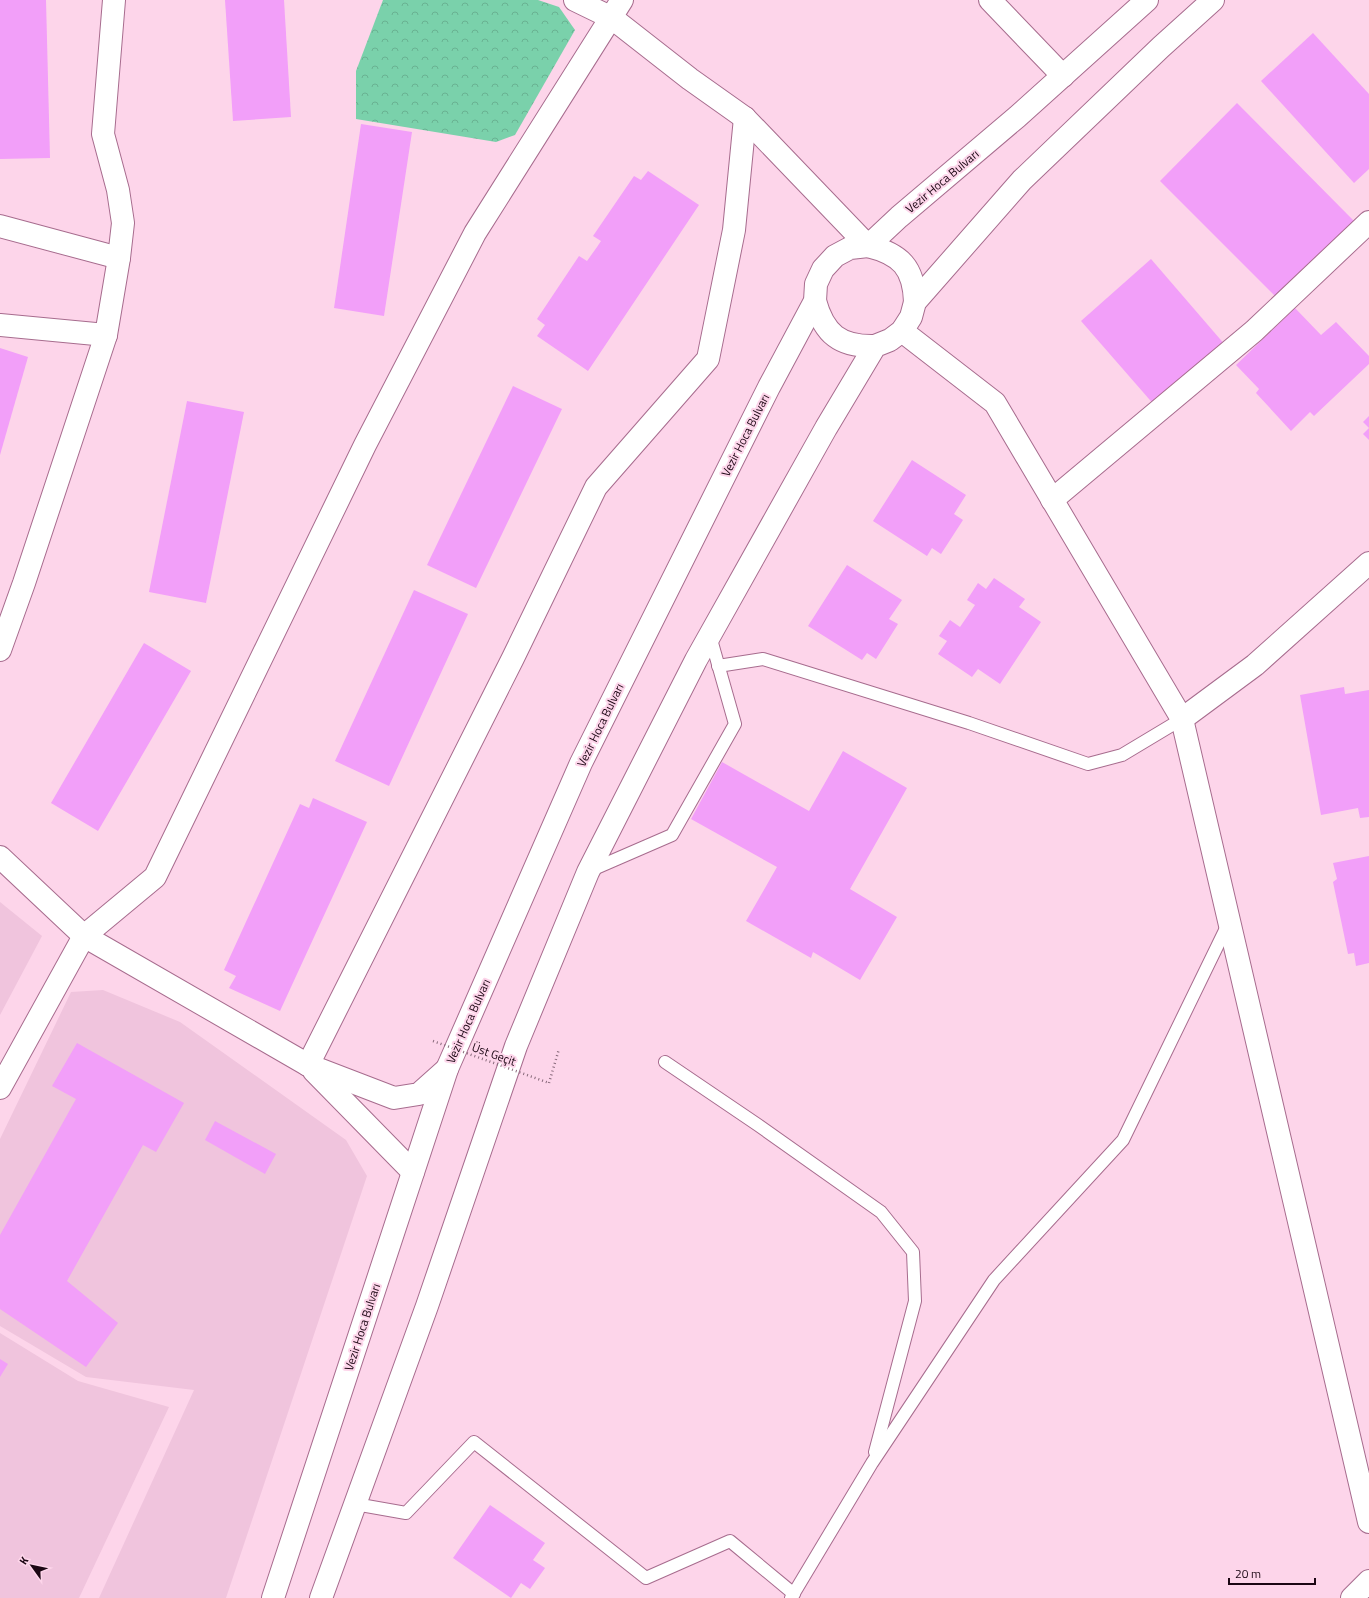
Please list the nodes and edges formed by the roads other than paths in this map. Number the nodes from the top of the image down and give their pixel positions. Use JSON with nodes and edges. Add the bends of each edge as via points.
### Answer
{"nodes":[{"id":1,"x":114,"y":0,"type":"edge"},
{"id":2,"x":575,"y":0,"type":"edge"},
{"id":3,"x":990,"y":0,"type":"edge"},
{"id":4,"x":1147,"y":0,"type":"edge"},
{"id":5,"x":1213,"y":0,"type":"edge"},
{"id":6,"x":617,"y":9,"type":"edge"},
{"id":7,"x":1062,"y":76,"type":"junction"},
{"id":8,"x":746,"y":118,"type":"junction"},
{"id":9,"x":1369,"y":222,"type":"edge"},
{"id":10,"x":0,"y":226,"type":"edge"},
{"id":11,"x":868,"y":246,"type":"junction"},
{"id":12,"x":119,"y":258,"type":"junction"},
{"id":13,"x":815,"y":301,"type":"junction"},
{"id":14,"x":915,"y":302,"type":"junction"},
{"id":15,"x":0,"y":325,"type":"edge"},
{"id":16,"x":902,"y":331,"type":"junction"},
{"id":17,"x":106,"y":335,"type":"junction"},
{"id":18,"x":875,"y":346,"type":"junction"},
{"id":19,"x":1052,"y":500,"type":"junction"},
{"id":20,"x":1369,"y":563,"type":"edge"},
{"id":21,"x":710,"y":636,"type":"junction"},
{"id":22,"x":0,"y":650,"type":"edge"},
{"id":23,"x":718,"y":666,"type":"junction"},
{"id":24,"x":1182,"y":719,"type":"junction"},
{"id":25,"x":0,"y":857,"type":"edge"},
{"id":26,"x":588,"y":872,"type":"junction"},
{"id":27,"x":1229,"y":921,"type":"junction"},
{"id":28,"x":84,"y":936,"type":"junction"},
{"id":29,"x":665,"y":1062,"type":"dead end"},
{"id":30,"x":308,"y":1065,"type":"junction"},
{"id":31,"x":447,"y":1069,"type":"junction"},
{"id":32,"x":0,"y":1088,"type":"edge"},
{"id":33,"x":413,"y":1172,"type":"junction"},
{"id":34,"x":872,"y":1463,"type":"junction"},
{"id":35,"x":355,"y":1504,"type":"junction"},
{"id":36,"x":1369,"y":1522,"type":"edge"},
{"id":37,"x":1369,"y":1581,"type":"edge"},
{"id":38,"x":793,"y":1596,"type":"edge"},
{"id":39,"x":273,"y":1598,"type":"edge"},
{"id":40,"x":321,"y":1598,"type":"edge"},
{"id":41,"x":1352,"y":1598,"type":"edge"}],
"edges":[{"from":1,"to":12,"type":"street","via":[[103,134],[118,190],[123,223]]},
{"from":2,"to":6,"type":"street"},
{"from":3,"to":7,"type":"street"},
{"from":4,"to":7,"type":"street","name":"Vezir Hoca Bulvarı"},
{"from":5,"to":14,"type":"street","via":[[1022,180]]},
{"from":6,"to":8,"type":"street","via":[[690,79]]},
{"from":6,"to":28,"type":"street","via":[[475,233],[365,445],[155,877]]},
{"from":7,"to":11,"type":"street","name":"Vezir Hoca Bulvarı"},
{"from":8,"to":11,"type":"street"},
{"from":8,"to":30,"type":"street","via":[[734,230],[708,359],[596,487]]},
{"from":9,"to":19,"type":"street","via":[[1254,331]]},
{"from":10,"to":12,"type":"street"},
{"from":11,"to":13,"type":"street","name":"Vezir Hoca Bulvarı","via":[[850,248],[835,256],[823,268],[816,284]]},
{"from":11,"to":14,"type":"street","via":[[884,250],[899,259],[909,271],[914,286]]},
{"from":12,"to":17,"type":"street"},
{"from":13,"to":18,"type":"street","via":[[820,318],[830,332],[844,342],[859,346]]},
{"from":13,"to":31,"type":"street","name":"Vezir Hoca Bulvarı","via":[[581,763]]},
{"from":14,"to":16,"type":"street","via":[[911,317]]},
{"from":15,"to":17,"type":"street"},
{"from":16,"to":18,"type":"street","via":[[890,340]]},
{"from":16,"to":19,"type":"street","via":[[995,403]]},
{"from":17,"to":22,"type":"street"},
{"from":18,"to":21,"type":"street","via":[[826,428]]},
{"from":19,"to":24,"type":"street"},
{"from":20,"to":24,"type":"street","via":[[1255,664]]},
{"from":21,"to":23,"type":"lane"},
{"from":21,"to":26,"type":"street"},
{"from":23,"to":24,"type":"lane","via":[[763,659],[969,723],[1088,764],[1122,755]]},
{"from":23,"to":26,"type":"lane","via":[[735,724],[672,835]]},
{"from":24,"to":27,"type":"street"},
{"from":25,"to":28,"type":"street"},
{"from":26,"to":35,"type":"street","via":[[516,1046],[427,1306]]},
{"from":27,"to":34,"type":"lane","via":[[1123,1140],[994,1280]]},
{"from":27,"to":36,"type":"street"},
{"from":28,"to":30,"type":"street"},
{"from":28,"to":32,"type":"street"},
{"from":29,"to":34,"type":"lane","via":[[881,1212],[912,1252],[915,1301]]},
{"from":30,"to":31,"type":"street","via":[[394,1098],[419,1094]]},
{"from":30,"to":33,"type":"street"},
{"from":31,"to":33,"type":"street","name":"Vezir Hoca Bulvarı"},
{"from":33,"to":39,"type":"street","name":"Vezir Hoca Bulvarı"},
{"from":34,"to":38,"type":"lane"},
{"from":35,"to":38,"type":"lane","via":[[406,1513],[474,1442],[646,1578],[730,1541]]},
{"from":35,"to":40,"type":"street"},
{"from":37,"to":41,"type":"street"}]}
